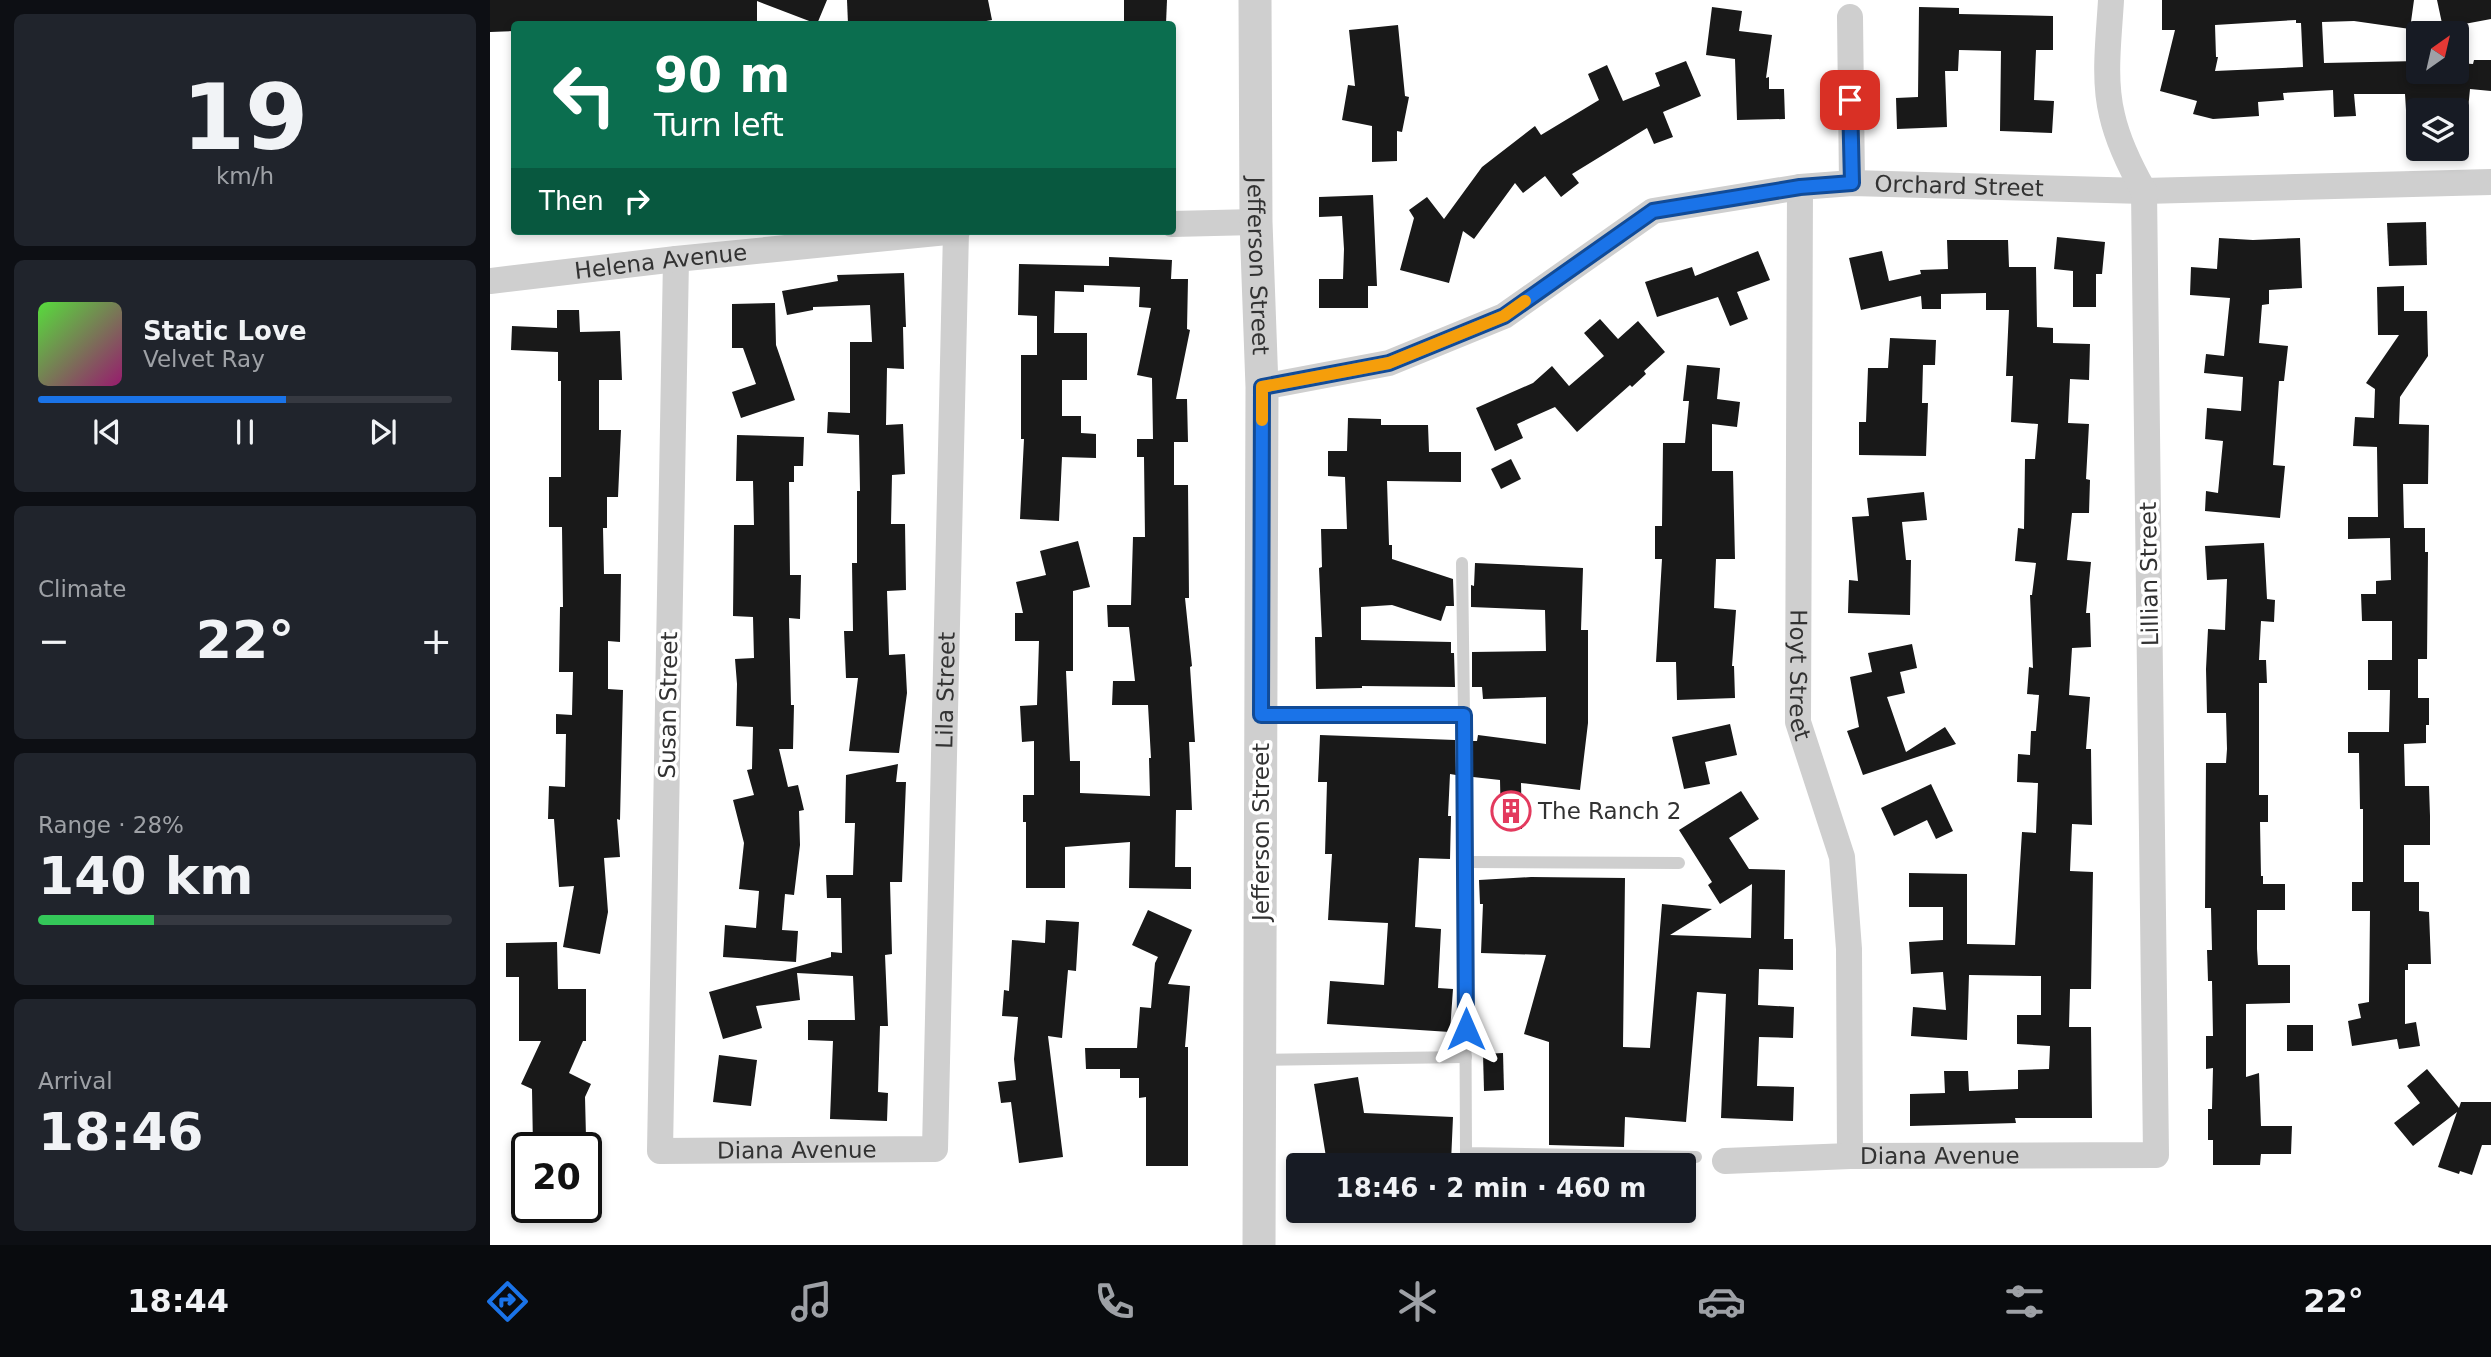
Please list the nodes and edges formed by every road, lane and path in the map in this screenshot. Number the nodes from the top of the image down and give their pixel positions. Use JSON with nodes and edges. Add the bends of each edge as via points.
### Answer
{"nodes":[{"id":1,"x":1255,"y":0,"type":"edge"},
{"id":2,"x":2110,"y":0,"type":"edge"},
{"id":3,"x":1850,"y":16,"type":"dead end"},
{"id":4,"x":2491,"y":181,"type":"edge"},
{"id":5,"x":1852,"y":183,"type":"junction"},
{"id":6,"x":1800,"y":187,"type":"junction"},
{"id":7,"x":2144,"y":191,"type":"junction"},
{"id":8,"x":1256,"y":222,"type":"junction"},
{"id":9,"x":1176,"y":224,"type":"edge"},
{"id":10,"x":917,"y":235,"type":"edge"},
{"id":11,"x":957,"y":235,"type":"edge"},
{"id":12,"x":676,"y":259,"type":"junction"},
{"id":13,"x":490,"y":281,"type":"edge"},
{"id":14,"x":1262,"y":387,"type":"junction"},
{"id":15,"x":1462,"y":563,"type":"dead end"},
{"id":16,"x":1261,"y":715,"type":"junction"},
{"id":17,"x":1464,"y":715,"type":"junction"},
{"id":18,"x":1465,"y":862,"type":"junction"},
{"id":19,"x":1679,"y":863,"type":"dead end"},
{"id":20,"x":1466,"y":1057,"type":"junction"},
{"id":21,"x":1260,"y":1060,"type":"junction"},
{"id":22,"x":935,"y":1149,"type":"joint"},
{"id":23,"x":660,"y":1151,"type":"joint"},
{"id":24,"x":1466,"y":1153,"type":"edge"},
{"id":25,"x":2156,"y":1155,"type":"joint"},
{"id":26,"x":1850,"y":1156,"type":"junction"},
{"id":27,"x":1725,"y":1161,"type":"dead end"},
{"id":28,"x":1259,"y":1245,"type":"edge"}],
"edges":[{"from":1,"to":8,"type":"street","name":"Jefferson Street"},
{"from":2,"to":7,"type":"street","name":"Lillian Street","via":[[2108,90],[2112,116]]},
{"from":3,"to":5,"type":"street"},
{"from":4,"to":7,"type":"street","name":"Orchard Street"},
{"from":5,"to":6,"type":"street","name":"Orchard Street"},
{"from":5,"to":7,"type":"street","name":"Orchard Street"},
{"from":6,"to":14,"type":"street","name":"Orchard Street","via":[[1653,211],[1504,316],[1389,363]]},
{"from":6,"to":26,"type":"street","name":"Hoyt Street","via":[[1798,722],[1842,857],[1849,949]]},
{"from":7,"to":25,"type":"street","name":"Lillian Street"},
{"from":8,"to":9,"type":"street"},
{"from":8,"to":14,"type":"street","name":"Jefferson Street"},
{"from":10,"to":12,"type":"street","name":"Helena Avenue"},
{"from":11,"to":22,"type":"street","name":"Lila Street"},
{"from":12,"to":13,"type":"street","name":"Helena Avenue"},
{"from":12,"to":23,"type":"street","name":"Susan Street"},
{"from":14,"to":16,"type":"street","name":"Jefferson Street"},
{"from":15,"to":17,"type":"lane"},
{"from":16,"to":17,"type":"lane"},
{"from":16,"to":21,"type":"street","name":"Jefferson Street"},
{"from":17,"to":18,"type":"lane"},
{"from":18,"to":19,"type":"lane"},
{"from":18,"to":20,"type":"lane"},
{"from":20,"to":21,"type":"lane"},
{"from":20,"to":24,"type":"lane"},
{"from":21,"to":28,"type":"street","name":"Jefferson Street"},
{"from":22,"to":23,"type":"street","name":"Diana Avenue"},
{"from":25,"to":26,"type":"street","name":"Diana Avenue"},
{"from":26,"to":27,"type":"street","name":"Diana Avenue"}]}
